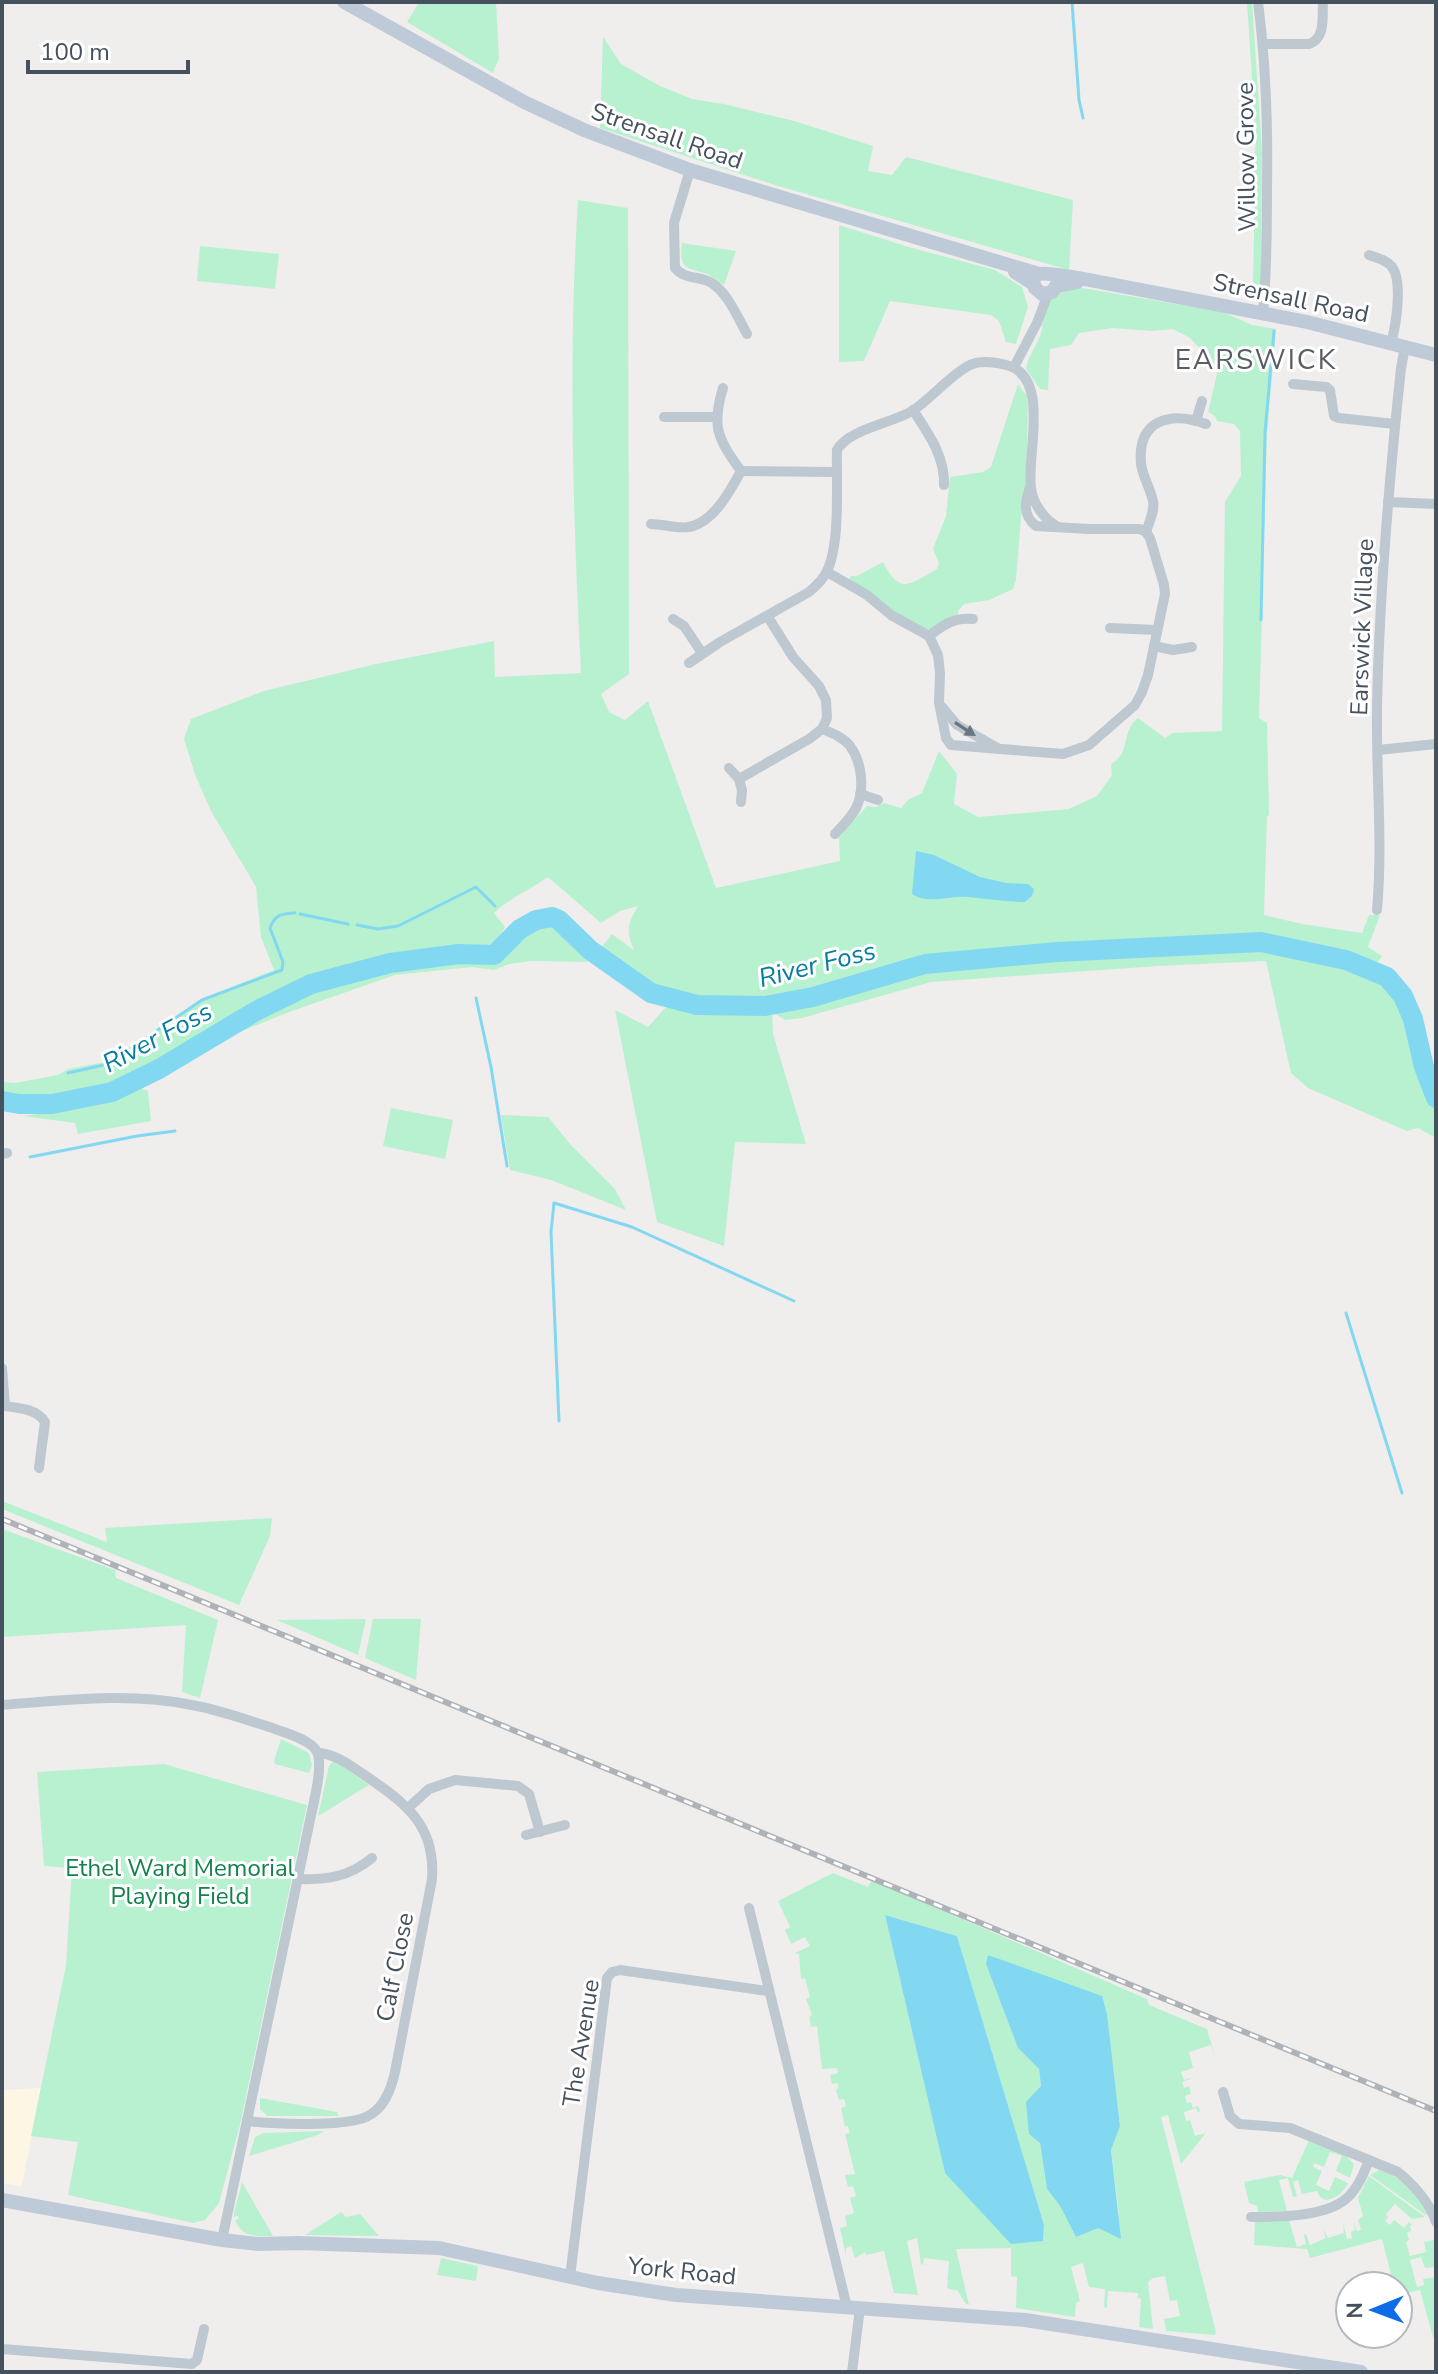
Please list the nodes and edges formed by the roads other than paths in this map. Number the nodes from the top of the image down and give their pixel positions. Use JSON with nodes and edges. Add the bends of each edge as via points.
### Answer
{"nodes":[{"id":1,"x":344,"y":2,"type":"edge"},
{"id":2,"x":1258,"y":2,"type":"edge"},
{"id":3,"x":1323,"y":2,"type":"edge"},
{"id":4,"x":1263,"y":44,"type":"junction"},
{"id":5,"x":690,"y":170,"type":"junction"},
{"id":6,"x":1369,"y":255,"type":"dead end"},
{"id":7,"x":1045,"y":284,"type":"junction"},
{"id":8,"x":1263,"y":312,"type":"junction"},
{"id":9,"x":747,"y":334,"type":"dead end"},
{"id":10,"x":1398,"y":345,"type":"junction"},
{"id":11,"x":1436,"y":355,"type":"edge"},
{"id":12,"x":1014,"y":367,"type":"junction"},
{"id":13,"x":1293,"y":384,"type":"dead end"},
{"id":14,"x":723,"y":388,"type":"dead end"},
{"id":15,"x":1202,"y":401,"type":"dead end"},
{"id":16,"x":913,"y":410,"type":"junction"},
{"id":17,"x":664,"y":417,"type":"dead end"},
{"id":18,"x":716,"y":417,"type":"junction"},
{"id":19,"x":1395,"y":424,"type":"junction"},
{"id":20,"x":741,"y":471,"type":"junction"},
{"id":21,"x":836,"y":472,"type":"junction"},
{"id":22,"x":944,"y":485,"type":"dead end"},
{"id":23,"x":1388,"y":502,"type":"junction"},
{"id":24,"x":1436,"y":504,"type":"edge"},
{"id":25,"x":651,"y":524,"type":"dead end"},
{"id":26,"x":1146,"y":532,"type":"junction"},
{"id":27,"x":827,"y":572,"type":"junction"},
{"id":28,"x":768,"y":617,"type":"junction"},
{"id":29,"x":673,"y":619,"type":"dead end"},
{"id":30,"x":973,"y":619,"type":"dead end"},
{"id":31,"x":1110,"y":628,"type":"dead end"},
{"id":32,"x":1157,"y":630,"type":"junction"},
{"id":33,"x":929,"y":636,"type":"junction"},
{"id":34,"x":1154,"y":646,"type":"junction"},
{"id":35,"x":1192,"y":647,"type":"dead end"},
{"id":36,"x":702,"y":653,"type":"junction"},
{"id":37,"x":689,"y":663,"type":"dead end"},
{"id":38,"x":939,"y":703,"type":"junction"},
{"id":39,"x":822,"y":729,"type":"junction"},
{"id":40,"x":1436,"y":744,"type":"edge"},
{"id":41,"x":997,"y":748,"type":"junction"},
{"id":42,"x":1378,"y":750,"type":"junction"},
{"id":43,"x":729,"y":768,"type":"dead end"},
{"id":44,"x":739,"y":779,"type":"junction"},
{"id":45,"x":860,"y":794,"type":"junction"},
{"id":46,"x":878,"y":800,"type":"dead end"},
{"id":47,"x":741,"y":802,"type":"dead end"},
{"id":48,"x":835,"y":834,"type":"dead end"},
{"id":49,"x":1377,"y":910,"type":"dead end"},
{"id":50,"x":2,"y":1368,"type":"edge"},
{"id":51,"x":3,"y":1406,"type":"edge"},
{"id":52,"x":39,"y":1468,"type":"dead end"},
{"id":53,"x":2,"y":1705,"type":"edge"},
{"id":54,"x":318,"y":1753,"type":"junction"},
{"id":55,"x":408,"y":1808,"type":"junction"},
{"id":56,"x":565,"y":1825,"type":"dead end"},
{"id":57,"x":540,"y":1832,"type":"junction"},
{"id":58,"x":526,"y":1835,"type":"dead end"},
{"id":59,"x":372,"y":1858,"type":"dead end"},
{"id":60,"x":298,"y":1879,"type":"junction"},
{"id":61,"x":749,"y":1908,"type":"dead end"},
{"id":62,"x":768,"y":1991,"type":"junction"},
{"id":63,"x":1223,"y":2092,"type":"dead end"},
{"id":64,"x":247,"y":2121,"type":"junction"},
{"id":65,"x":1369,"y":2160,"type":"junction"},
{"id":66,"x":2,"y":2200,"type":"edge"},
{"id":67,"x":1435,"y":2214,"type":"edge"},
{"id":68,"x":1251,"y":2217,"type":"dead end"},
{"id":69,"x":222,"y":2240,"type":"junction"},
{"id":70,"x":570,"y":2277,"type":"junction"},
{"id":71,"x":854,"y":2307,"type":"junction"},
{"id":72,"x":204,"y":2329,"type":"dead end"},
{"id":73,"x":2,"y":2349,"type":"edge"},
{"id":74,"x":183,"y":2368,"type":"edge"},
{"id":75,"x":852,"y":2372,"type":"edge"},
{"id":76,"x":1361,"y":2372,"type":"edge"}],
"edges":[{"from":1,"to":5,"type":"street","name":"Strensall Road","via":[[536,108]]},
{"from":2,"to":4,"type":"street","name":"Willow Grove"},
{"from":3,"to":4,"type":"street","via":[[1315,42]]},
{"from":4,"to":8,"type":"street","name":"Willow Grove","via":[[1268,139]]},
{"from":5,"to":7,"type":"street","name":"Strensall Road","via":[[997,260]]},
{"from":5,"to":9,"type":"street","via":[[674,223],[675,268],[683,276],[718,287]]},
{"from":6,"to":10,"type":"street","name":"Earswick Village","via":[[1396,273]]},
{"from":7,"to":8,"type":"street","name":"Strensall Road","via":[[1089,280]]},
{"from":7,"to":12,"type":"street","via":[[1037,323]]},
{"from":8,"to":10,"type":"street","name":"Strensall Road"},
{"from":10,"to":11,"type":"street","name":"Strensall Road"},
{"from":10,"to":19,"type":"street","name":"Earswick Village"},
{"from":12,"to":16,"type":"street","via":[[996,362],[968,366]]},
{"from":12,"to":26,"type":"street","via":[[1033,399],[1030,487],[1040,511],[1058,527]]},
{"from":13,"to":19,"type":"street","via":[[1326,387],[1339,418]]},
{"from":14,"to":18,"type":"street"},
{"from":15,"to":26,"type":"street","via":[[1201,423],[1174,417],[1148,431],[1144,440],[1141,460],[1153,502]]},
{"from":16,"to":21,"type":"street","via":[[847,437],[837,450]]},
{"from":16,"to":22,"type":"street","via":[[941,458]]},
{"from":17,"to":18,"type":"street"},
{"from":18,"to":20,"type":"street","via":[[722,444]]},
{"from":19,"to":23,"type":"street","name":"Earswick Village"},
{"from":20,"to":21,"type":"street"},
{"from":20,"to":25,"type":"street","via":[[703,520],[687,527]]},
{"from":21,"to":27,"type":"street"},
{"from":23,"to":24,"type":"street"},
{"from":23,"to":42,"type":"street","name":"Earswick Village"},
{"from":26,"to":32,"type":"street","via":[[1164,585]]},
{"from":27,"to":28,"type":"street","via":[[809,592]]},
{"from":27,"to":33,"type":"street"},
{"from":28,"to":36,"type":"street"},
{"from":28,"to":39,"type":"street","via":[[826,700]]},
{"from":29,"to":36,"type":"street"},
{"from":30,"to":33,"type":"street","via":[[953,620]]},
{"from":31,"to":32,"type":"street"},
{"from":32,"to":34,"type":"street"},
{"from":33,"to":38,"type":"street","via":[[939,664]]},
{"from":34,"to":35,"type":"street"},
{"from":34,"to":41,"type":"street","via":[[1135,705],[1089,745],[1063,754]]},
{"from":36,"to":37,"type":"street"},
{"from":38,"to":41,"type":"street","one_way":true,"via":[[957,725]]},
{"from":38,"to":41,"type":"street","via":[[951,745]]},
{"from":39,"to":44,"type":"street"},
{"from":39,"to":45,"type":"street","via":[[842,738],[857,759]]},
{"from":40,"to":42,"type":"street"},
{"from":42,"to":49,"type":"street","name":"Earswick Village"},
{"from":43,"to":44,"type":"street"},
{"from":44,"to":47,"type":"street"},
{"from":45,"to":46,"type":"street"},
{"from":45,"to":48,"type":"street"},
{"from":50,"to":51,"type":"street"},
{"from":51,"to":52,"type":"street","via":[[33,1412],[45,1422]]},
{"from":53,"to":54,"type":"street","name":"Calf Close","via":[[95,1698],[191,1705],[281,1731]]},
{"from":54,"to":55,"type":"street","name":"Calf Close","via":[[342,1761]]},
{"from":54,"to":60,"type":"street"},
{"from":55,"to":57,"type":"street","via":[[429,1789],[455,1780],[518,1786],[529,1794]]},
{"from":55,"to":64,"type":"street","name":"Calf Close","via":[[426,1834],[433,1866],[392,2087],[367,2117]]},
{"from":56,"to":57,"type":"street"},
{"from":57,"to":58,"type":"street"},
{"from":59,"to":60,"type":"street","via":[[333,1878]]},
{"from":60,"to":64,"type":"street"},
{"from":61,"to":62,"type":"street"},
{"from":62,"to":70,"type":"street","name":"The Avenue","via":[[620,1970],[607,1978]]},
{"from":62,"to":71,"type":"street"},
{"from":63,"to":65,"type":"street","via":[[1230,2116],[1239,2124],[1290,2128]]},
{"from":64,"to":69,"type":"street"},
{"from":65,"to":67,"type":"street","via":[[1412,2183]]},
{"from":65,"to":68,"type":"street","via":[[1344,2201],[1297,2216]]},
{"from":66,"to":69,"type":"street","name":"York Road"},
{"from":69,"to":70,"type":"street","name":"York Road","via":[[439,2248]]},
{"from":70,"to":71,"type":"street","name":"York Road","via":[[676,2295]]},
{"from":71,"to":75,"type":"street"},
{"from":71,"to":76,"type":"street","name":"York Road","via":[[1025,2320]]},
{"from":72,"to":74,"type":"street","via":[[197,2360]]},
{"from":73,"to":74,"type":"street","via":[[165,2361]]}]}
